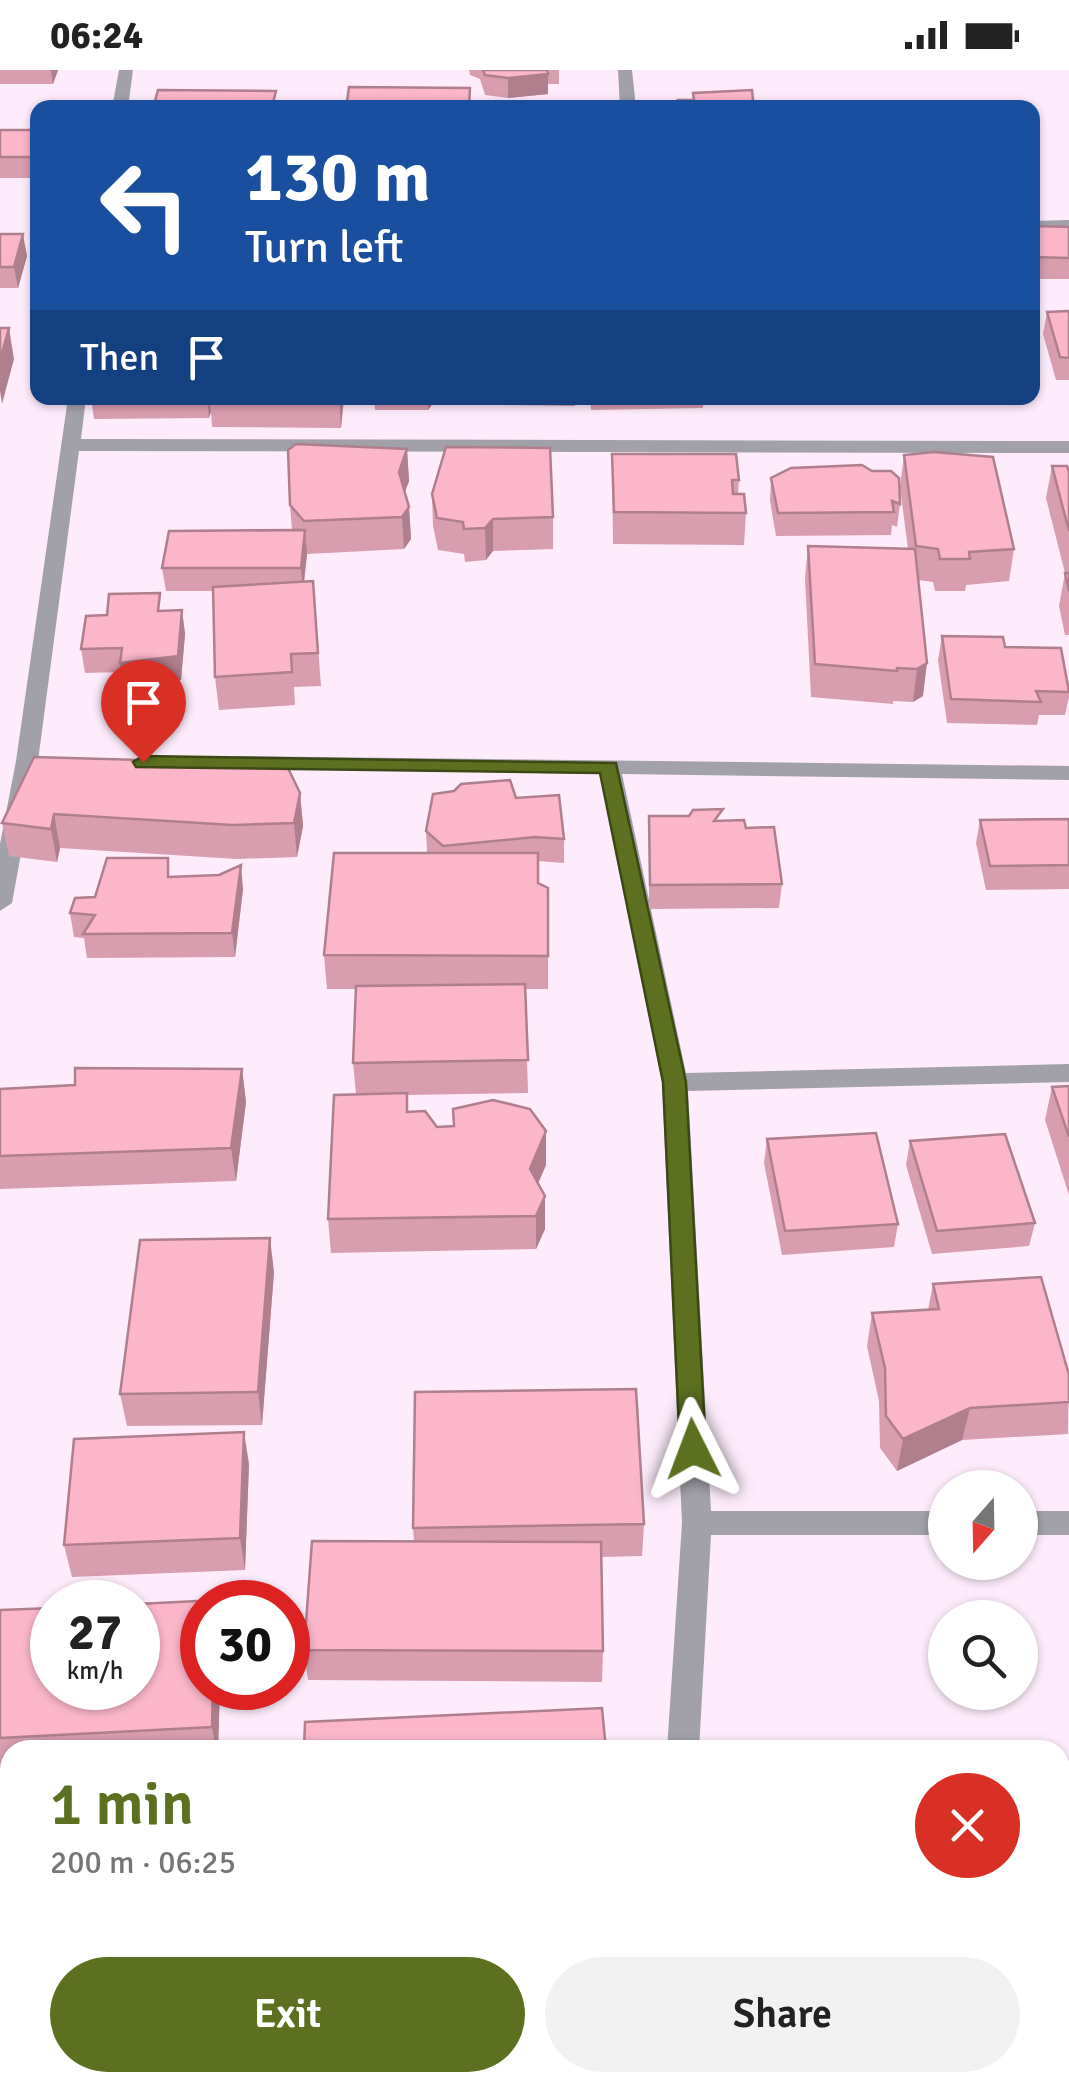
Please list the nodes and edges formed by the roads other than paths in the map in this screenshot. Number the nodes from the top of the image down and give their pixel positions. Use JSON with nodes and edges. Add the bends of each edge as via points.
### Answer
{"nodes":[{"id":1,"x":126,"y":70,"type":"edge"},
{"id":2,"x":625,"y":70,"type":"edge"},
{"id":3,"x":121,"y":100,"type":"edge"},
{"id":4,"x":627,"y":100,"type":"edge"},
{"id":5,"x":1069,"y":225,"type":"edge"},
{"id":6,"x":1040,"y":226,"type":"edge"},
{"id":7,"x":76,"y":405,"type":"edge"},
{"id":8,"x":70,"y":444,"type":"junction"},
{"id":9,"x":1069,"y":448,"type":"edge"},
{"id":10,"x":201,"y":763,"type":"edge"},
{"id":11,"x":609,"y":767,"type":"junction"},
{"id":12,"x":1069,"y":773,"type":"edge"},
{"id":13,"x":0,"y":903,"type":"edge"},
{"id":14,"x":1069,"y":1073,"type":"edge"},
{"id":15,"x":674,"y":1082,"type":"junction"},
{"id":16,"x":697,"y":1523,"type":"junction"},
{"id":17,"x":928,"y":1523,"type":"edge"},
{"id":18,"x":1038,"y":1523,"type":"edge"},
{"id":19,"x":1069,"y":1523,"type":"edge"},
{"id":20,"x":684,"y":1740,"type":"edge"}],
"edges":[{"from":1,"to":3,"type":"street"},
{"from":2,"to":4,"type":"street"},
{"from":5,"to":6,"type":"street"},
{"from":7,"to":8,"type":"street"},
{"from":8,"to":9,"type":"street"},
{"from":8,"to":13,"type":"street","via":[[36,761]]},
{"from":10,"to":11,"type":"street"},
{"from":11,"to":12,"type":"street"},
{"from":11,"to":15,"type":"street"},
{"from":14,"to":15,"type":"street"},
{"from":15,"to":16,"type":"street"},
{"from":16,"to":17,"type":"street"},
{"from":16,"to":20,"type":"street"},
{"from":18,"to":19,"type":"street"}]}
